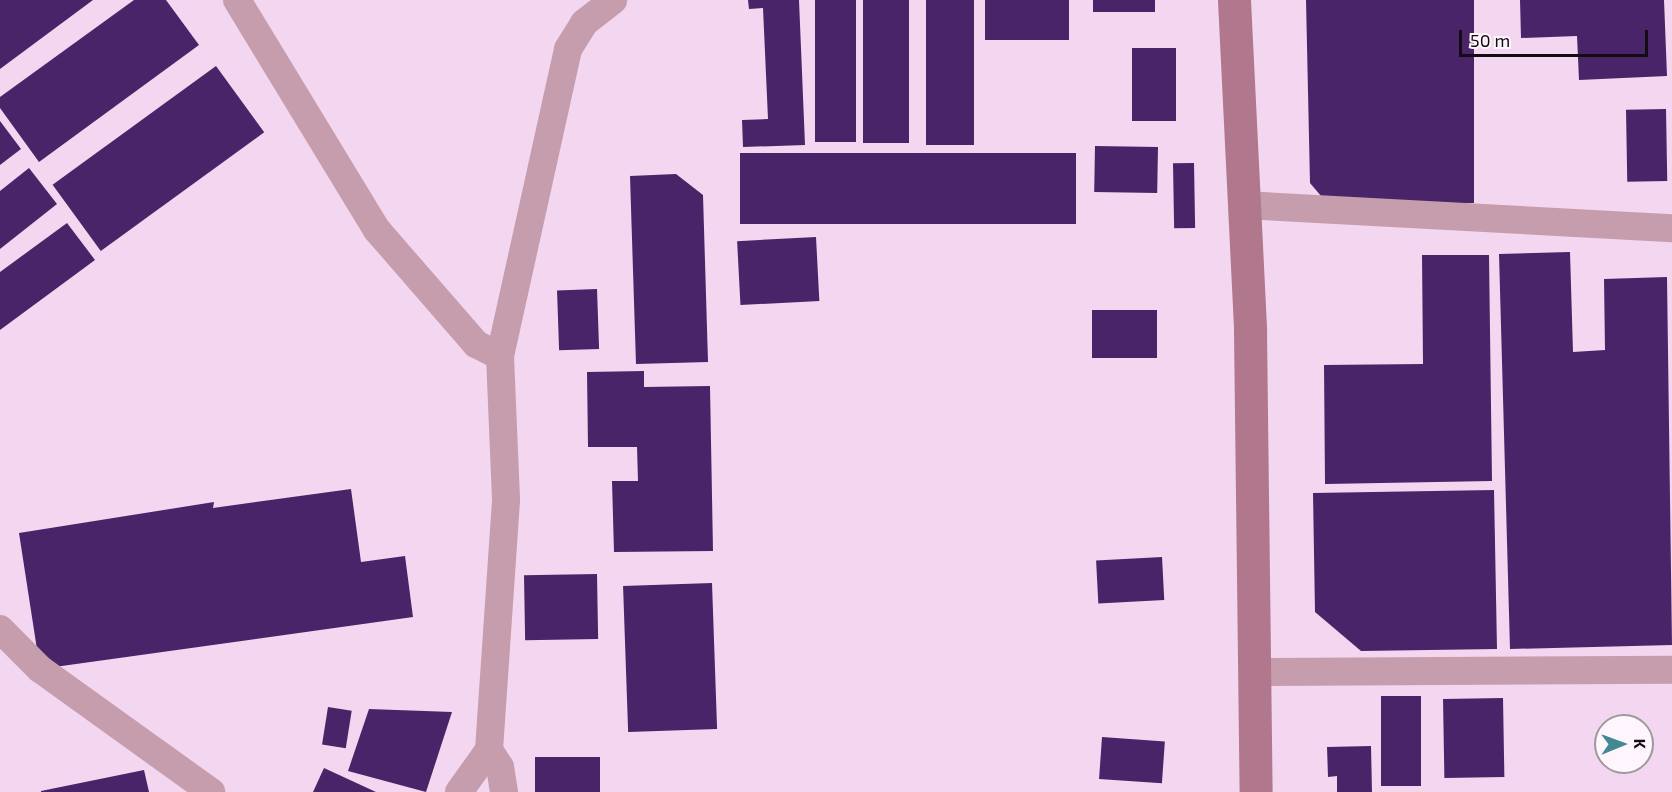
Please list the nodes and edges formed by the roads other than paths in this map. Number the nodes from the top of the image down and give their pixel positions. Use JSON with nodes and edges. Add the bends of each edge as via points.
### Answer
{"nodes":[{"id":1,"x":237,"y":0,"type":"edge"},
{"id":2,"x":613,"y":0,"type":"edge"},
{"id":3,"x":1234,"y":0,"type":"edge"},
{"id":4,"x":1244,"y":205,"type":"junction"},
{"id":5,"x":1672,"y":228,"type":"edge"},
{"id":6,"x":500,"y":356,"type":"junction"},
{"id":7,"x":0,"y":629,"type":"edge"},
{"id":8,"x":1672,"y":670,"type":"edge"},
{"id":9,"x":1254,"y":672,"type":"junction"},
{"id":10,"x":489,"y":750,"type":"junction"},
{"id":11,"x":211,"y":792,"type":"edge"},
{"id":12,"x":459,"y":792,"type":"edge"},
{"id":13,"x":504,"y":792,"type":"edge"},
{"id":14,"x":1256,"y":792,"type":"edge"}],
"edges":[{"from":1,"to":6,"type":"street","via":[[377,230],[476,344]]},
{"from":2,"to":6,"type":"street","via":[[584,23],[568,49]]},
{"from":3,"to":4,"type":"street"},
{"from":4,"to":5,"type":"street"},
{"from":4,"to":9,"type":"street"},
{"from":6,"to":10,"type":"street","via":[[506,499]]},
{"from":7,"to":11,"type":"street","via":[[40,669]]},
{"from":8,"to":9,"type":"street"},
{"from":9,"to":14,"type":"street"},
{"from":10,"to":12,"type":"street"},
{"from":10,"to":13,"type":"street","via":[[500,767]]}]}
